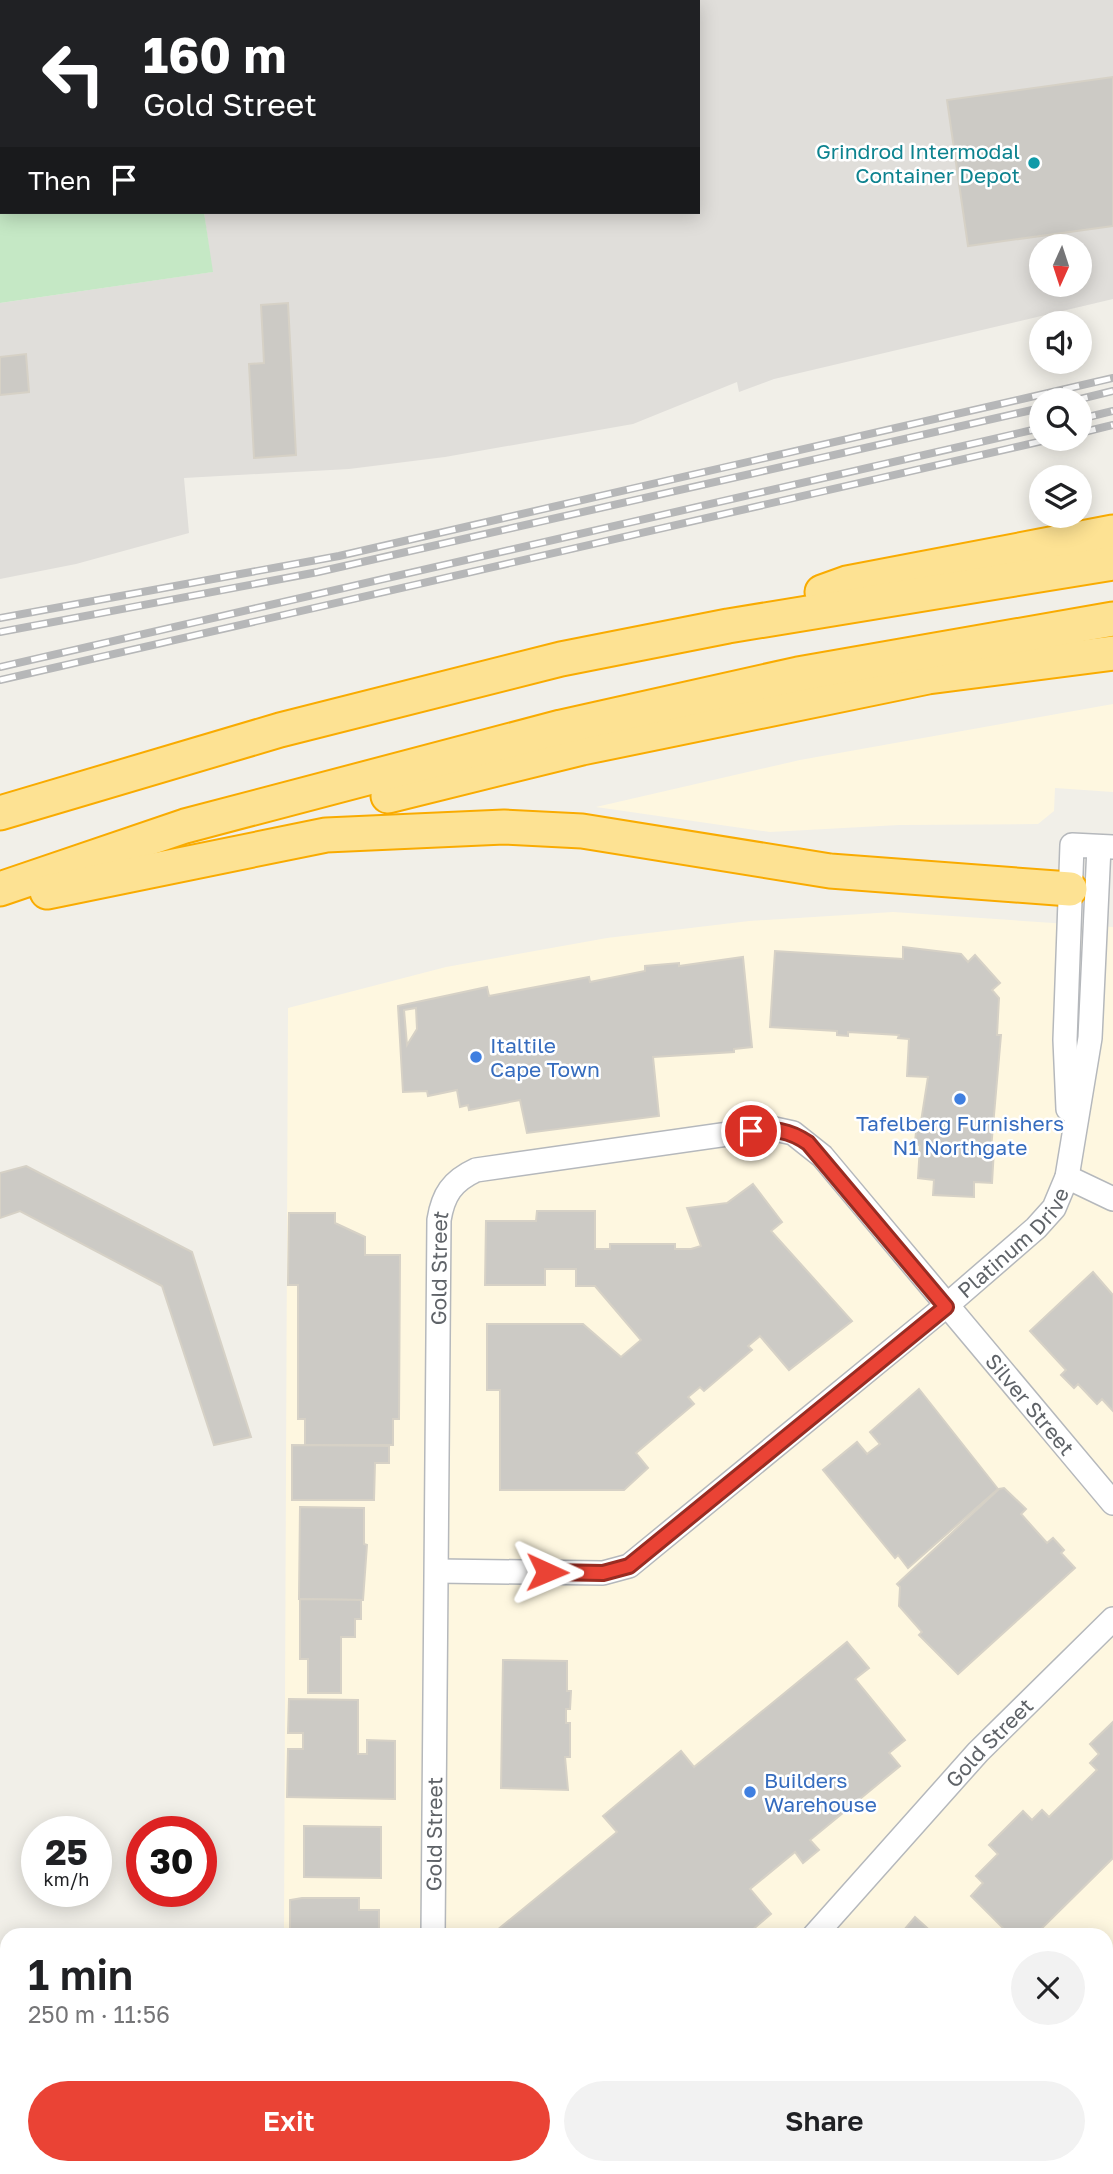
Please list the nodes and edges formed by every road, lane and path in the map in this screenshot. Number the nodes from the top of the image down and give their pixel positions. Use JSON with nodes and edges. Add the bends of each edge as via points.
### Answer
{"nodes":[{"id":1,"x":1113,"y":532,"type":"edge"},
{"id":2,"x":1113,"y":564,"type":"edge"},
{"id":3,"x":1113,"y":619,"type":"edge"},
{"id":4,"x":728,"y":626,"type":"junction"},
{"id":5,"x":1113,"y":653,"type":"edge"},
{"id":6,"x":0,"y":813,"type":"edge"},
{"id":7,"x":185,"y":826,"type":"junction"},
{"id":8,"x":1106,"y":847,"type":"edge"},
{"id":9,"x":0,"y":889,"type":"edge"},
{"id":10,"x":1093,"y":890,"type":"edge"},
{"id":11,"x":0,"y":901,"type":"edge"},
{"id":12,"x":1067,"y":1177,"type":"junction"},
{"id":13,"x":1113,"y":1199,"type":"edge"},
{"id":14,"x":946,"y":1307,"type":"junction"},
{"id":15,"x":1113,"y":1503,"type":"edge"},
{"id":16,"x":437,"y":1570,"type":"junction"},
{"id":17,"x":1113,"y":1619,"type":"edge"},
{"id":18,"x":433,"y":1928,"type":"edge"},
{"id":19,"x":821,"y":1928,"type":"edge"}],
"edges":[{"from":1,"to":4,"type":"highway","via":[[847,583]]},
{"from":2,"to":4,"type":"highway"},
{"from":3,"to":7,"type":"highway","via":[[798,674],[587,721]]},
{"from":4,"to":6,"type":"highway","via":[[561,659],[298,725]]},
{"from":5,"to":7,"type":"highway","via":[[928,677],[582,748],[340,808]]},
{"from":7,"to":9,"type":"highway"},
{"from":8,"to":10,"type":"street","name":"Platinum Drive"},
{"from":8,"to":10,"type":"street","name":"Platinum Drive","via":[[1072,845]]},
{"from":10,"to":11,"type":"highway","via":[[830,871],[582,831],[504,827],[326,835]]},
{"from":10,"to":12,"type":"street","name":"Platinum Drive","via":[[1065,1040]]},
{"from":12,"to":13,"type":"street"},
{"from":12,"to":14,"type":"street","name":"Platinum Drive","via":[[1054,1208],[1036,1228]]},
{"from":14,"to":15,"type":"street","name":"Silver Street"},
{"from":14,"to":16,"type":"street","name":"Platinum Drive","via":[[629,1566],[603,1573]]},
{"from":14,"to":16,"type":"street","name":"Gold Street","via":[[822,1156],[793,1133],[770,1128],[476,1170],[460,1178],[442,1202],[439,1220]]},
{"from":16,"to":18,"type":"street","name":"Gold Street"},
{"from":17,"to":19,"type":"street","name":"Gold Street","via":[[978,1752]]}]}
